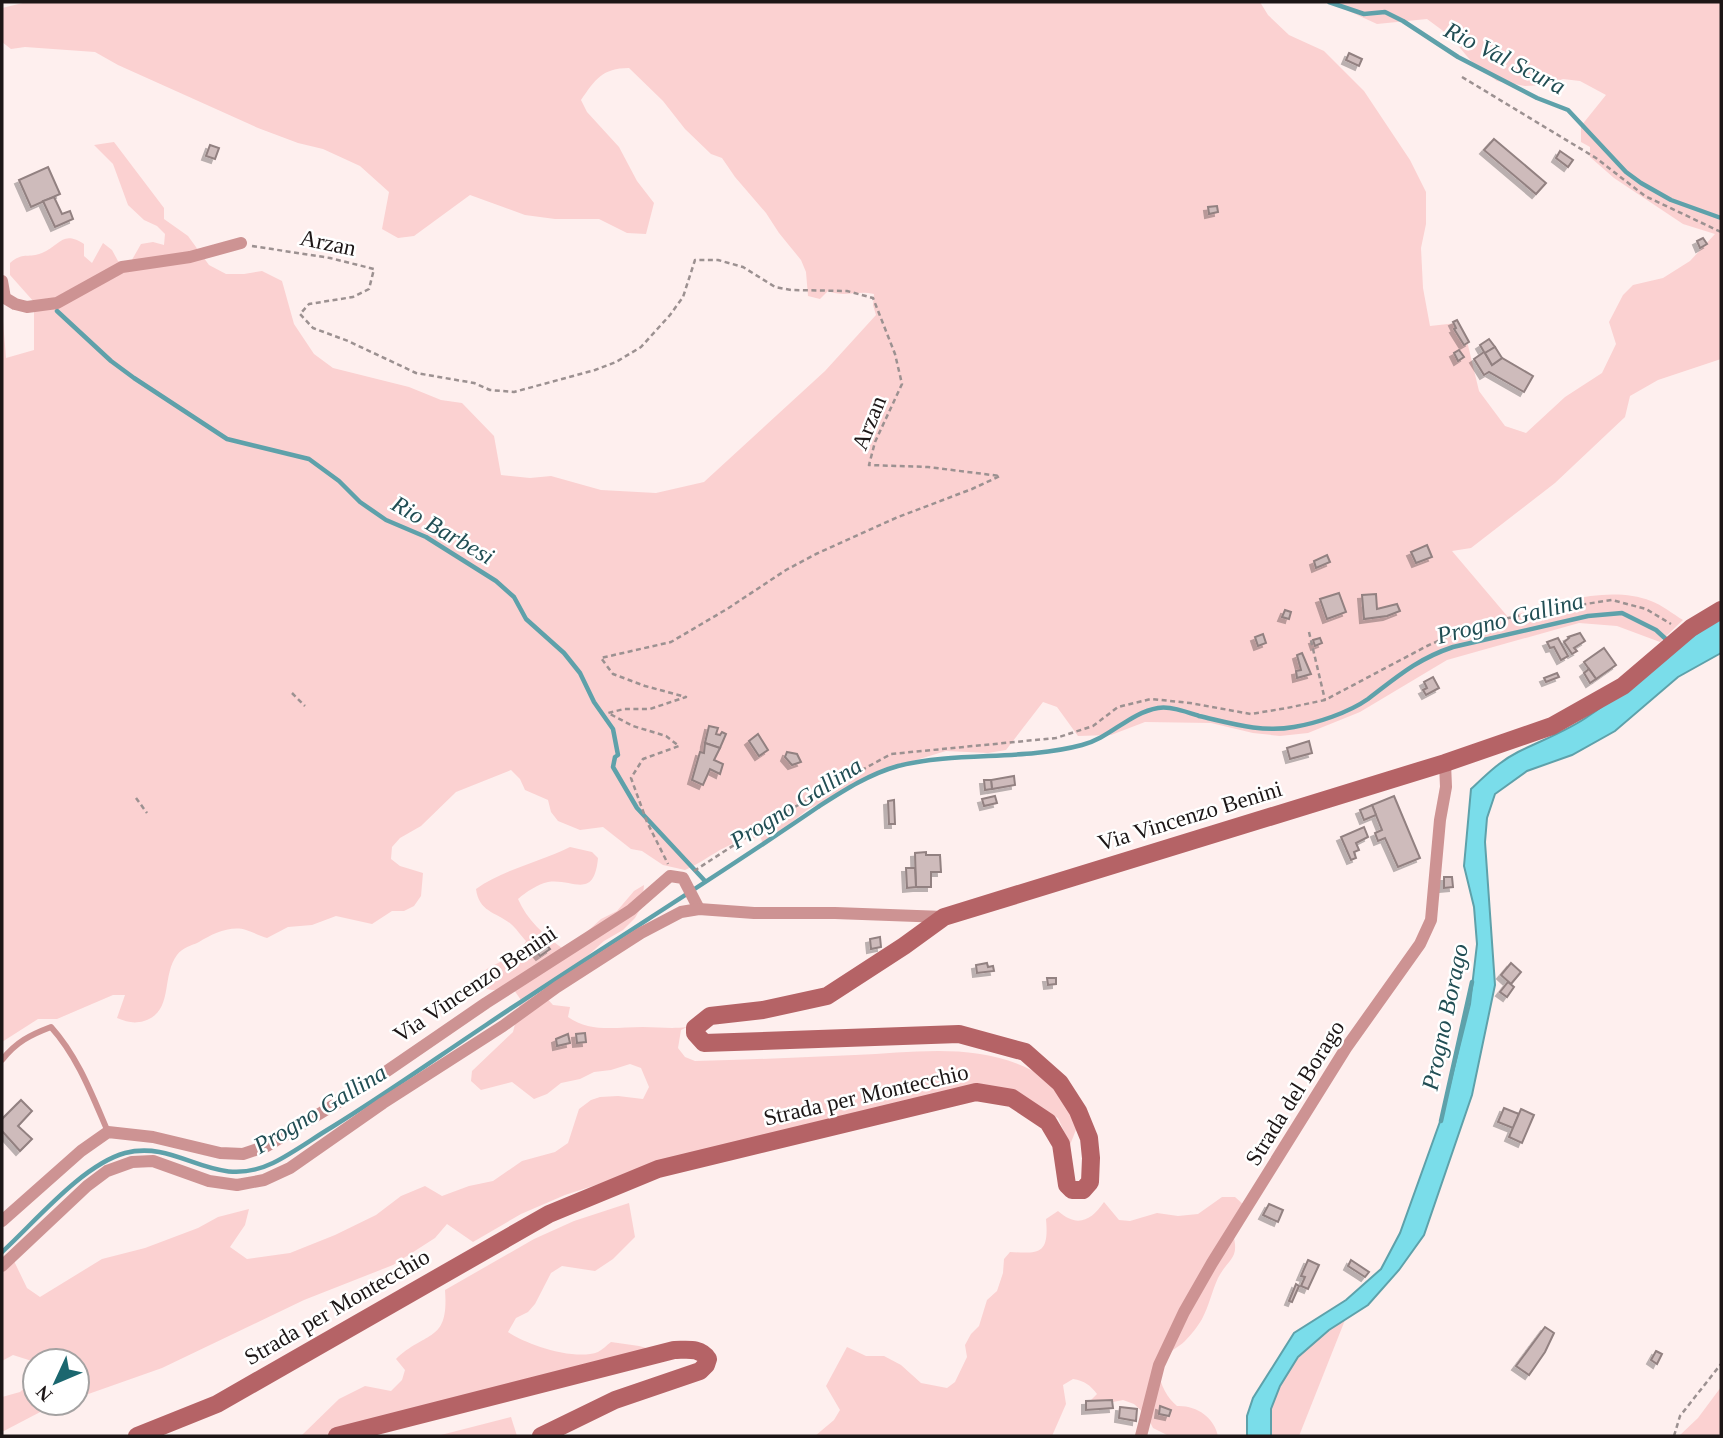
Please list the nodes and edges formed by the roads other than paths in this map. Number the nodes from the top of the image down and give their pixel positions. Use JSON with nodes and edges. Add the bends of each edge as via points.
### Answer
{"nodes":[{"id":1,"x":238,"y":244,"type":"road end"},
{"id":2,"x":2,"y":281,"type":"edge"},
{"id":3,"x":1721,"y":610,"type":"edge"},
{"id":4,"x":1445,"y":763,"type":"junction"},
{"id":5,"x":697,"y":905,"type":"junction"},
{"id":6,"x":944,"y":917,"type":"junction"},
{"id":7,"x":2,"y":1060,"type":"edge"},
{"id":8,"x":108,"y":1132,"type":"junction"},
{"id":9,"x":2,"y":1221,"type":"edge"},
{"id":10,"x":2,"y":1266,"type":"edge"},
{"id":11,"x":137,"y":1436,"type":"edge"},
{"id":12,"x":337,"y":1436,"type":"edge"},
{"id":13,"x":541,"y":1436,"type":"edge"},
{"id":14,"x":1142,"y":1436,"type":"edge"}],
"edges":[{"from":1,"to":2,"type":"street","via":[[122,267],[57,303],[43,306],[27,307],[5,298]]},
{"from":3,"to":4,"type":"street","name":"Via Vincenzo Benini","via":[[1675,641],[1623,686],[1552,726]]},
{"from":4,"to":6,"type":"street","name":"Via Vincenzo Benini"},
{"from":4,"to":14,"type":"street","name":"Strada del Borago","via":[[1431,920],[1420,944],[1346,1048],[1184,1312],[1159,1364]]},
{"from":5,"to":6,"type":"street","name":"Via Vincenzo Benini","via":[[754,914]]},
{"from":5,"to":8,"type":"street","name":"Via Vincenzo Benini","via":[[678,877],[670,876],[631,910],[267,1146],[243,1154],[220,1153]]},
{"from":5,"to":10,"type":"street","name":"Via Vincenzo Benini","via":[[641,933],[264,1180],[237,1185],[209,1181],[153,1161],[132,1162],[107,1171],[87,1186]]},
{"from":6,"to":11,"type":"street","name":"Strada per Montecchio","via":[[827,996],[710,1016],[695,1028],[695,1034],[704,1043],[959,1034],[1025,1052],[1060,1083],[1078,1111],[1091,1158],[1090,1182],[1083,1190],[1067,1185],[1061,1144],[1048,1122],[1012,1098],[976,1092],[658,1169],[549,1214],[217,1404]]},
{"from":7,"to":8,"type":"lane","via":[[27,1036],[51,1027],[77,1062]]},
{"from":8,"to":9,"type":"street"},
{"from":12,"to":13,"type":"street","via":[[674,1350],[696,1350],[708,1359],[700,1371],[615,1400]]}]}
